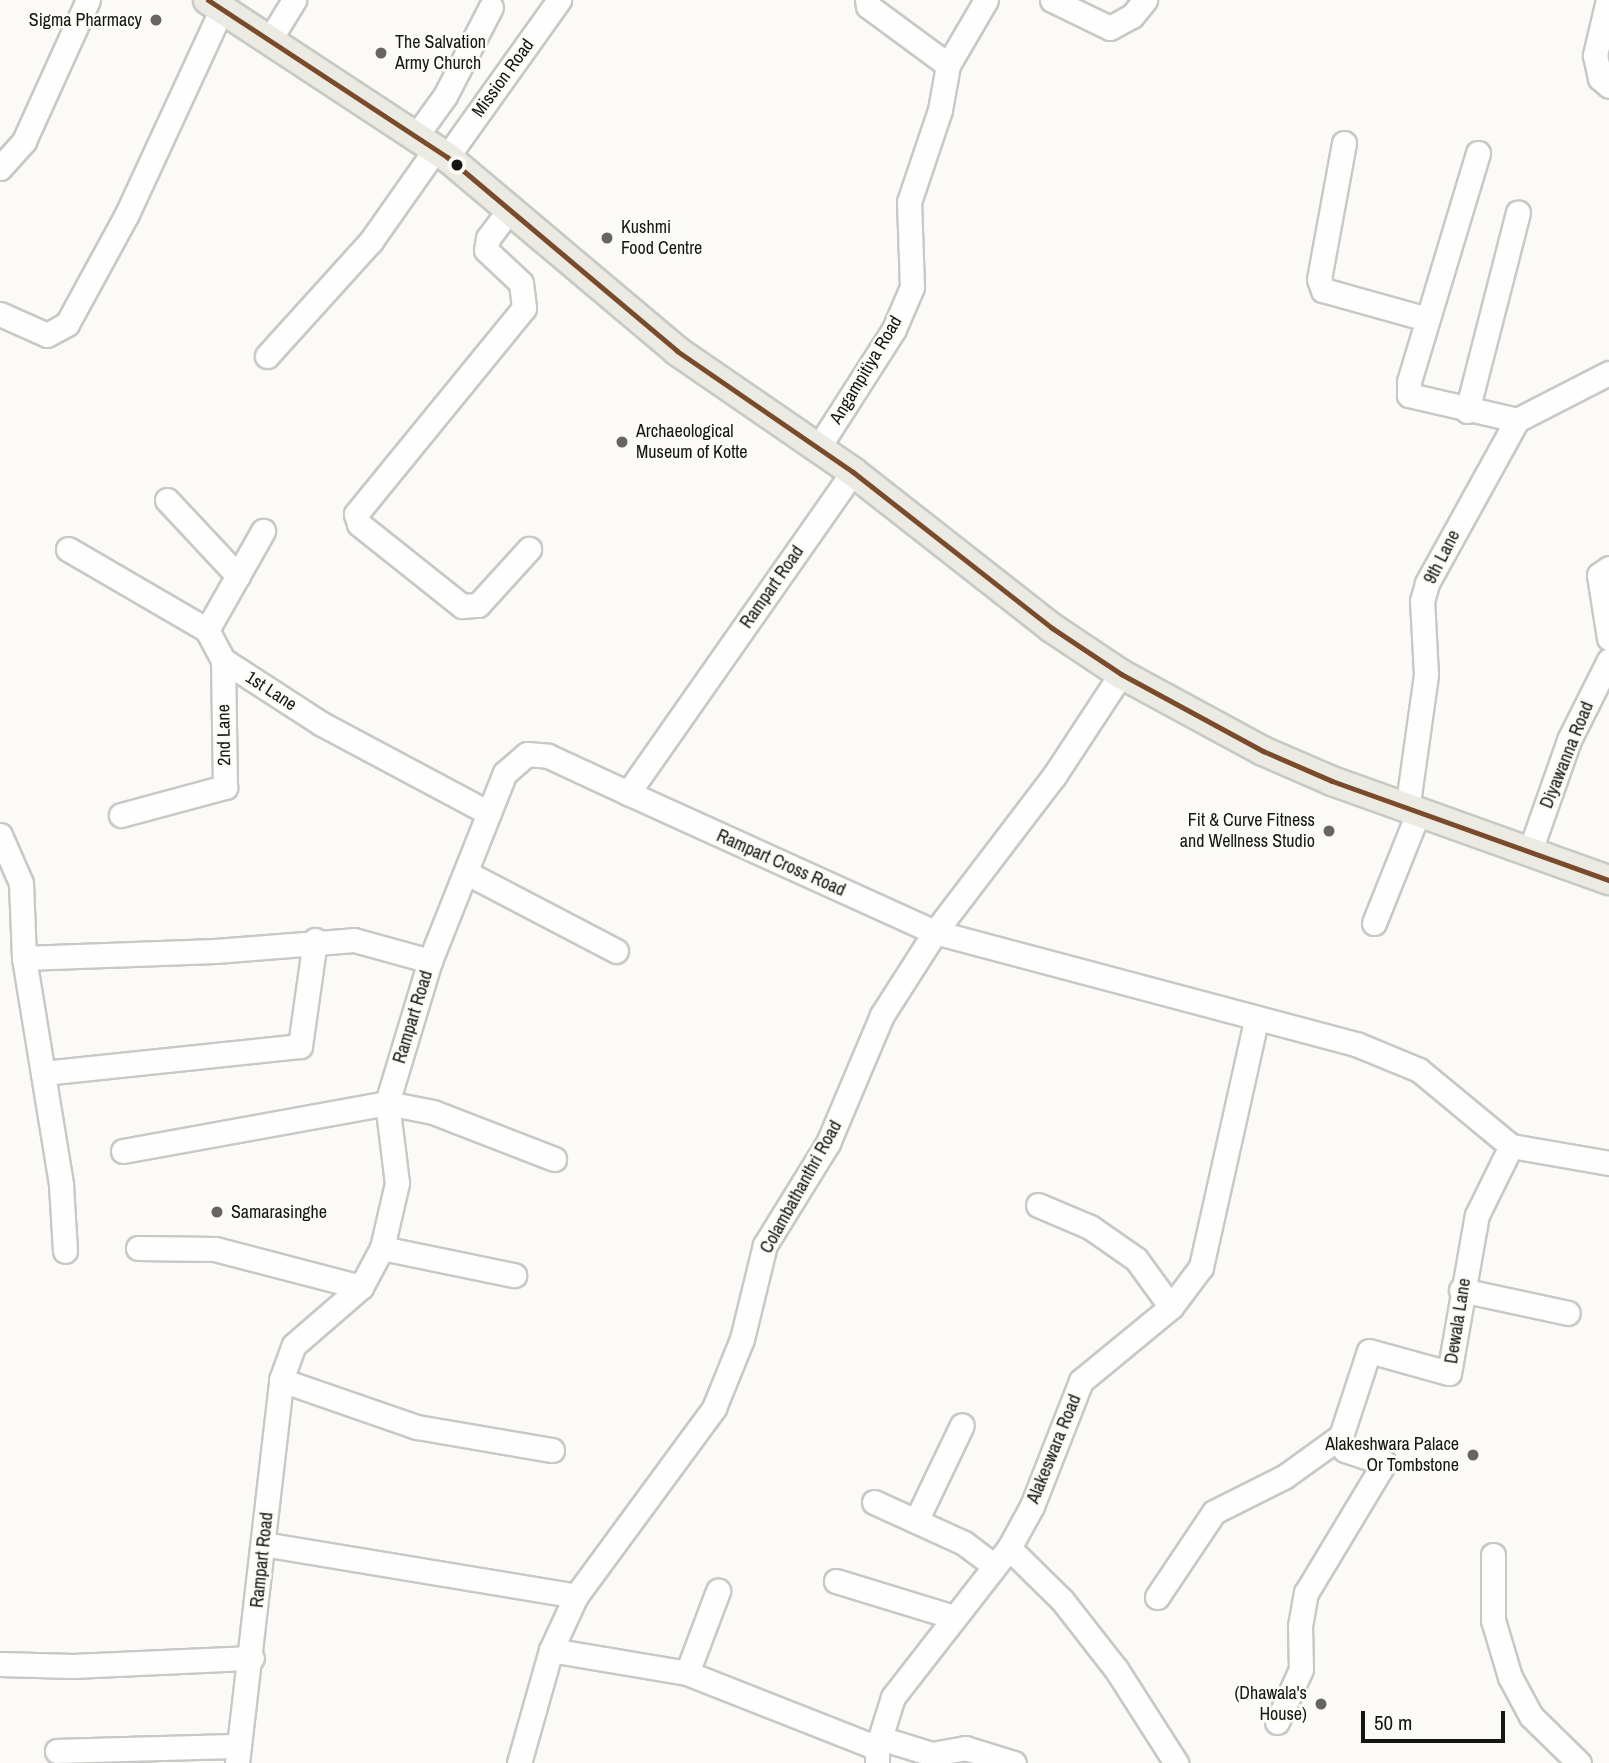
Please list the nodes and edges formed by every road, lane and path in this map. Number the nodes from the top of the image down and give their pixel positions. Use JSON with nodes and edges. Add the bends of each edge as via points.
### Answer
{"nodes":[{"id":1,"x":88,"y":0,"type":"edge"},
{"id":2,"x":295,"y":0,"type":"edge"},
{"id":3,"x":559,"y":0,"type":"edge"},
{"id":4,"x":867,"y":0,"type":"edge"},
{"id":5,"x":986,"y":0,"type":"edge"},
{"id":6,"x":1052,"y":0,"type":"edge"},
{"id":7,"x":1145,"y":0,"type":"edge"},
{"id":8,"x":1608,"y":0,"type":"edge"},
{"id":9,"x":215,"y":4,"type":"edge"},
{"id":10,"x":491,"y":6,"type":"dead end"},
{"id":11,"x":269,"y":41,"type":"junction"},
{"id":12,"x":948,"y":65,"type":"junction"},
{"id":13,"x":1609,"y":86,"type":"edge"},
{"id":14,"x":1344,"y":143,"type":"dead end"},
{"id":15,"x":433,"y":148,"type":"junction"},
{"id":16,"x":1478,"y":153,"type":"dead end"},
{"id":17,"x":0,"y":168,"type":"edge"},
{"id":18,"x":510,"y":209,"type":"junction"},
{"id":19,"x":1518,"y":212,"type":"dead end"},
{"id":20,"x":0,"y":314,"type":"edge"},
{"id":21,"x":1427,"y":319,"type":"junction"},
{"id":22,"x":267,"y":356,"type":"dead end"},
{"id":23,"x":1609,"y":373,"type":"edge"},
{"id":24,"x":1467,"y":411,"type":"junction"},
{"id":25,"x":1517,"y":420,"type":"junction"},
{"id":26,"x":818,"y":448,"type":"junction"},
{"id":27,"x":853,"y":472,"type":"junction"},
{"id":28,"x":167,"y":500,"type":"dead end"},
{"id":29,"x":262,"y":531,"type":"dead end"},
{"id":30,"x":530,"y":549,"type":"dead end"},
{"id":31,"x":68,"y":550,"type":"dead end"},
{"id":32,"x":1609,"y":568,"type":"edge"},
{"id":33,"x":239,"y":576,"type":"junction"},
{"id":34,"x":207,"y":630,"type":"junction"},
{"id":35,"x":1609,"y":638,"type":"edge"},
{"id":36,"x":223,"y":660,"type":"junction"},
{"id":37,"x":1609,"y":660,"type":"edge"},
{"id":38,"x":1121,"y":674,"type":"junction"},
{"id":39,"x":628,"y":793,"type":"junction"},
{"id":40,"x":1413,"y":812,"type":"junction"},
{"id":41,"x":489,"y":813,"type":"junction"},
{"id":42,"x":121,"y":815,"type":"dead end"},
{"id":43,"x":0,"y":835,"type":"edge"},
{"id":44,"x":1530,"y":851,"type":"junction"},
{"id":45,"x":467,"y":873,"type":"junction"},
{"id":46,"x":1609,"y":880,"type":"edge"},
{"id":47,"x":1374,"y":923,"type":"dead end"},
{"id":48,"x":935,"y":932,"type":"junction"},
{"id":49,"x":316,"y":940,"type":"junction"},
{"id":50,"x":616,"y":951,"type":"dead end"},
{"id":51,"x":24,"y":958,"type":"junction"},
{"id":52,"x":430,"y":961,"type":"junction"},
{"id":53,"x":1256,"y":1021,"type":"junction"},
{"id":54,"x":43,"y":1073,"type":"junction"},
{"id":55,"x":387,"y":1103,"type":"junction"},
{"id":56,"x":1511,"y":1146,"type":"junction"},
{"id":57,"x":123,"y":1151,"type":"dead end"},
{"id":58,"x":554,"y":1159,"type":"dead end"},
{"id":59,"x":1609,"y":1163,"type":"edge"},
{"id":60,"x":1038,"y":1205,"type":"dead end"},
{"id":61,"x":138,"y":1248,"type":"dead end"},
{"id":62,"x":382,"y":1248,"type":"junction"},
{"id":63,"x":65,"y":1251,"type":"dead end"},
{"id":64,"x":513,"y":1275,"type":"dead end"},
{"id":65,"x":361,"y":1287,"type":"junction"},
{"id":66,"x":1461,"y":1290,"type":"junction"},
{"id":67,"x":1171,"y":1307,"type":"junction"},
{"id":68,"x":1568,"y":1313,"type":"dead end"},
{"id":69,"x":281,"y":1380,"type":"junction"},
{"id":70,"x":962,"y":1425,"type":"dead end"},
{"id":71,"x":1341,"y":1436,"type":"junction"},
{"id":72,"x":552,"y":1450,"type":"dead end"},
{"id":73,"x":874,"y":1502,"type":"dead end"},
{"id":74,"x":916,"y":1521,"type":"junction"},
{"id":75,"x":263,"y":1544,"type":"junction"},
{"id":76,"x":1009,"y":1548,"type":"junction"},
{"id":77,"x":1493,"y":1555,"type":"dead end"},
{"id":78,"x":994,"y":1566,"type":"junction"},
{"id":79,"x":836,"y":1581,"type":"dead end"},
{"id":80,"x":718,"y":1591,"type":"dead end"},
{"id":81,"x":576,"y":1595,"type":"junction"},
{"id":82,"x":1157,"y":1597,"type":"dead end"},
{"id":83,"x":954,"y":1617,"type":"junction"},
{"id":84,"x":551,"y":1650,"type":"junction"},
{"id":85,"x":252,"y":1658,"type":"junction"},
{"id":86,"x":0,"y":1664,"type":"edge"},
{"id":87,"x":687,"y":1673,"type":"junction"},
{"id":88,"x":1277,"y":1722,"type":"dead end"},
{"id":89,"x":878,"y":1750,"type":"edge"},
{"id":90,"x":57,"y":1751,"type":"dead end"},
{"id":91,"x":238,"y":1754,"type":"edge"},
{"id":92,"x":519,"y":1763,"type":"edge"},
{"id":93,"x":1014,"y":1763,"type":"edge"},
{"id":94,"x":1176,"y":1763,"type":"edge"},
{"id":95,"x":1579,"y":1763,"type":"edge"}],
"edges":[{"from":1,"to":17,"type":"street","via":[[24,141]]},
{"from":2,"to":11,"type":"street"},
{"from":3,"to":15,"type":"street","name":"Mission Road"},
{"from":4,"to":12,"type":"street","via":[[868,6]]},
{"from":5,"to":12,"type":"street"},
{"from":6,"to":7,"type":"street","via":[[1110,28],[1132,16]]},
{"from":8,"to":13,"type":"street","via":[[1595,55],[1600,78]]},
{"from":9,"to":11,"type":"main road"},
{"from":9,"to":20,"type":"street","via":[[127,214],[67,324],[47,335]]},
{"from":10,"to":15,"type":"street","via":[[445,96]]},
{"from":11,"to":15,"type":"main road"},
{"from":12,"to":26,"type":"street","name":"Angampitiya Road","via":[[940,110],[909,202],[912,287],[894,330]]},
{"from":14,"to":21,"type":"street","via":[[1319,279],[1323,290]]},
{"from":15,"to":18,"type":"main road"},
{"from":15,"to":22,"type":"street","via":[[371,241]]},
{"from":16,"to":21,"type":"street"},
{"from":18,"to":26,"type":"main road","via":[[677,351]]},
{"from":18,"to":30,"type":"street","via":[[488,238],[486,250],[521,284],[524,308],[356,514],[359,524],[462,606],[478,605]]},
{"from":19,"to":24,"type":"street"},
{"from":21,"to":24,"type":"street","via":[[1409,396]]},
{"from":23,"to":25,"type":"street"},
{"from":24,"to":25,"type":"street"},
{"from":25,"to":40,"type":"street","name":"9th Lane","via":[[1427,583],[1422,601],[1426,674]]},
{"from":26,"to":27,"type":"main road"},
{"from":27,"to":38,"type":"main road","via":[[1052,628]]},
{"from":27,"to":39,"type":"street","name":"Rampart Road"},
{"from":28,"to":33,"type":"street"},
{"from":29,"to":33,"type":"street"},
{"from":31,"to":34,"type":"street"},
{"from":32,"to":35,"type":"street","via":[[1599,575]]},
{"from":33,"to":34,"type":"street"},
{"from":34,"to":36,"type":"street","name":"1st Lane"},
{"from":36,"to":41,"type":"street","name":"1st Lane","via":[[322,724]]},
{"from":36,"to":42,"type":"street","name":"2nd Lane","via":[[225,787]]},
{"from":37,"to":44,"type":"street","name":"Diyawanna Road","via":[[1569,740]]},
{"from":38,"to":40,"type":"main road","via":[[1262,751]]},
{"from":38,"to":48,"type":"street","name":"Colambathanthri Road","via":[[1054,776]]},
{"from":39,"to":41,"type":"street","name":"Rampart Road","via":[[548,756],[527,754],[505,773]]},
{"from":39,"to":48,"type":"street","name":"Rampart Cross Road"},
{"from":40,"to":44,"type":"main road"},
{"from":40,"to":47,"type":"street","name":"9th Lane"},
{"from":41,"to":45,"type":"street","name":"Rampart Road"},
{"from":43,"to":51,"type":"street","via":[[21,883]]},
{"from":44,"to":46,"type":"main road"},
{"from":45,"to":50,"type":"street"},
{"from":45,"to":52,"type":"street","name":"Rampart Road"},
{"from":48,"to":53,"type":"street"},
{"from":48,"to":81,"type":"street","name":"Colambathanthri Road","via":[[882,1015],[828,1143],[765,1245],[741,1339],[714,1408]]},
{"from":49,"to":51,"type":"street","via":[[215,951]]},
{"from":49,"to":52,"type":"street","via":[[354,940]]},
{"from":49,"to":54,"type":"street","via":[[300,1046]]},
{"from":51,"to":54,"type":"street"},
{"from":52,"to":55,"type":"street","name":"Rampart Road"},
{"from":53,"to":56,"type":"street","via":[[1356,1044],[1419,1070]]},
{"from":53,"to":67,"type":"street","name":"Alakeswara Road","via":[[1201,1266]]},
{"from":54,"to":63,"type":"street","via":[[61,1185]]},
{"from":55,"to":57,"type":"street"},
{"from":55,"to":58,"type":"street","via":[[433,1112]]},
{"from":55,"to":62,"type":"street","name":"Rampart Road","via":[[397,1183]]},
{"from":56,"to":59,"type":"street"},
{"from":56,"to":66,"type":"street","name":"Dewala Lane","via":[[1477,1215]]},
{"from":60,"to":67,"type":"street","via":[[1090,1227],[1136,1259]]},
{"from":61,"to":65,"type":"street","via":[[215,1249]]},
{"from":62,"to":64,"type":"street"},
{"from":62,"to":65,"type":"street","name":"Rampart Road"},
{"from":65,"to":69,"type":"street","name":"Rampart Road","via":[[294,1345]]},
{"from":66,"to":68,"type":"street"},
{"from":66,"to":71,"type":"street","name":"Dewala Lane","via":[[1450,1373],[1369,1351]]},
{"from":67,"to":76,"type":"street","name":"Alakeswara Road","via":[[1081,1381],[1032,1506]]},
{"from":69,"to":72,"type":"street","via":[[417,1427]]},
{"from":69,"to":75,"type":"street","name":"Rampart Road"},
{"from":70,"to":74,"type":"street"},
{"from":71,"to":82,"type":"street","via":[[1284,1476],[1214,1512]]},
{"from":71,"to":88,"type":"street","via":[[1345,1450],[1384,1463],[1306,1594],[1300,1626],[1301,1669]]},
{"from":73,"to":74,"type":"street"},
{"from":74,"to":78,"type":"street","via":[[964,1543]]},
{"from":75,"to":81,"type":"street"},
{"from":75,"to":85,"type":"street","name":"Rampart Road"},
{"from":76,"to":78,"type":"street","name":"Alakeswara Road"},
{"from":76,"to":94,"type":"street","via":[[1062,1600],[1109,1660]]},
{"from":77,"to":95,"type":"street","via":[[1493,1620],[1510,1677],[1531,1716]]},
{"from":78,"to":83,"type":"street","name":"Alakeswara Road"},
{"from":79,"to":83,"type":"street"},
{"from":80,"to":87,"type":"street"},
{"from":81,"to":84,"type":"street","name":"Colambathanthri Road"},
{"from":83,"to":89,"type":"street","name":"Alakeswara Road","via":[[893,1697]]},
{"from":84,"to":87,"type":"street"},
{"from":84,"to":92,"type":"street","name":"Colambathanthri Road"},
{"from":85,"to":86,"type":"street","via":[[72,1666]]},
{"from":85,"to":91,"type":"street","name":"Rampart Road"},
{"from":87,"to":89,"type":"street"},
{"from":89,"to":93,"type":"street","via":[[932,1754],[965,1748]]},
{"from":90,"to":91,"type":"street"}]}
